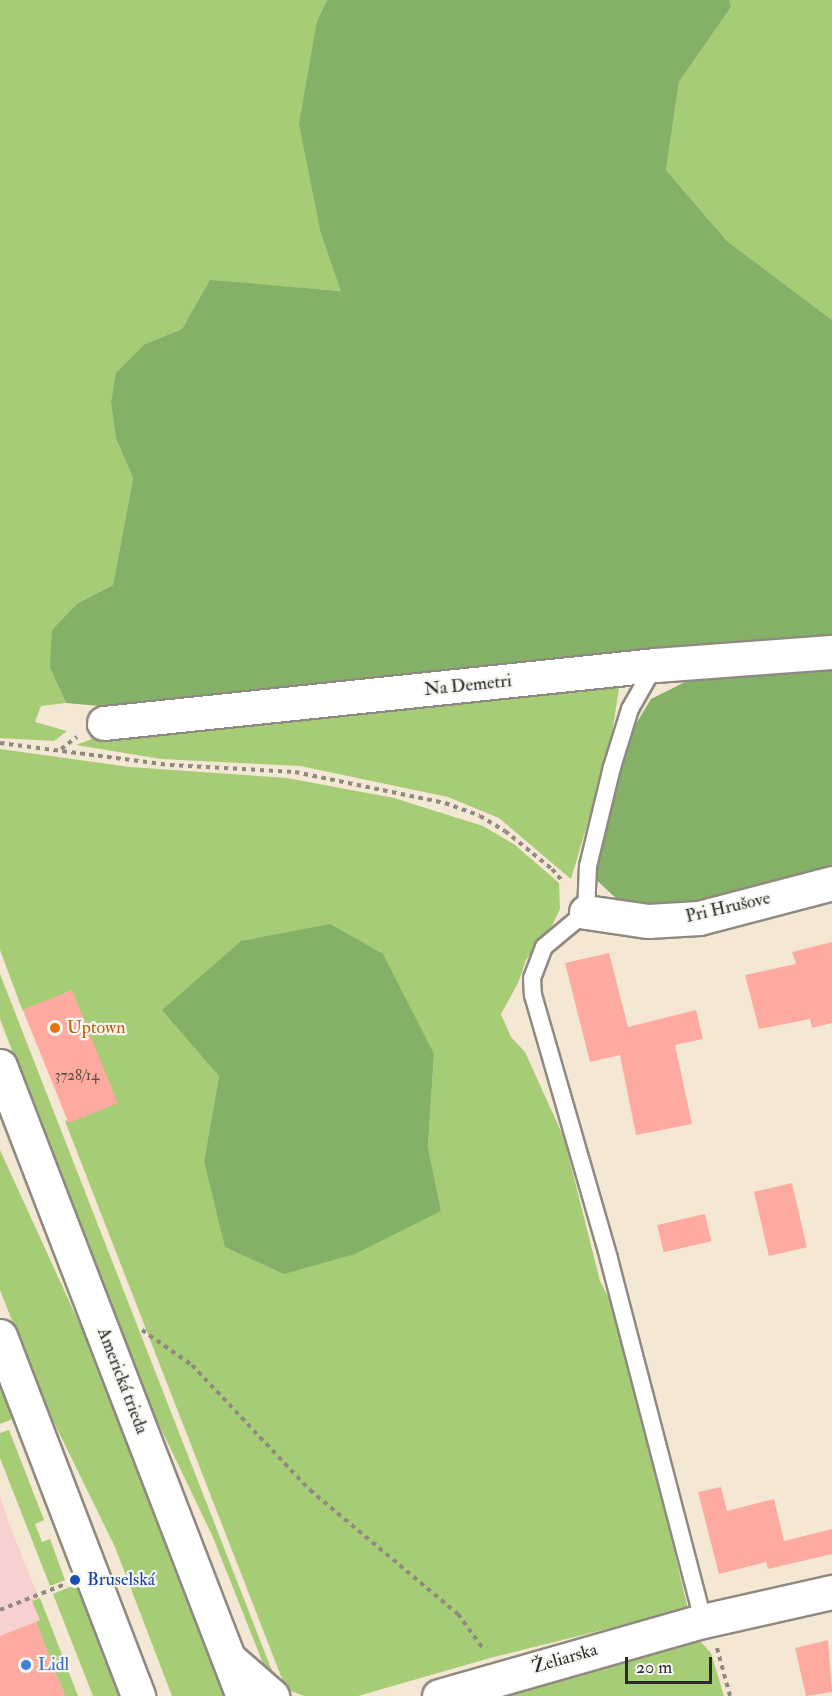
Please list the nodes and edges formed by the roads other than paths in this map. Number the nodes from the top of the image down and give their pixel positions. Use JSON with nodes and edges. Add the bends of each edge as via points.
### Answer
{"nodes":[{"id":1,"x":832,"y":652,"type":"edge"},
{"id":2,"x":655,"y":665,"type":"junction"},
{"id":3,"x":104,"y":723,"type":"dead end"},
{"id":4,"x":832,"y":883,"type":"edge"},
{"id":5,"x":586,"y":912,"type":"junction"},
{"id":6,"x":0,"y":1066,"type":"edge"},
{"id":7,"x":0,"y":1336,"type":"edge"},
{"id":8,"x":832,"y":1592,"type":"edge"},
{"id":9,"x":703,"y":1621,"type":"junction"},
{"id":10,"x":228,"y":1658,"type":"junction"},
{"id":11,"x":138,"y":1696,"type":"edge"},
{"id":12,"x":243,"y":1696,"type":"edge"},
{"id":13,"x":272,"y":1696,"type":"edge"},
{"id":14,"x":439,"y":1696,"type":"edge"}],
"edges":[{"from":1,"to":2,"type":"street","name":"Na Demetri"},
{"from":2,"to":3,"type":"street","name":"Na Demetri"},
{"from":2,"to":5,"type":"lane","via":[[630,709],[612,767],[588,866]]},
{"from":4,"to":5,"type":"street","name":"Pri Hrušove","via":[[699,918],[648,921]]},
{"from":5,"to":9,"type":"lane","via":[[544,947],[532,978],[533,995],[609,1259]]},
{"from":6,"to":10,"type":"street","name":"Americká trieda"},
{"from":7,"to":11,"type":"street"},
{"from":8,"to":9,"type":"street","name":"Želiarska"},
{"from":9,"to":14,"type":"street","name":"Želiarska"},
{"from":10,"to":12,"type":"street","name":"Americká trieda"},
{"from":10,"to":13,"type":"street"}]}
